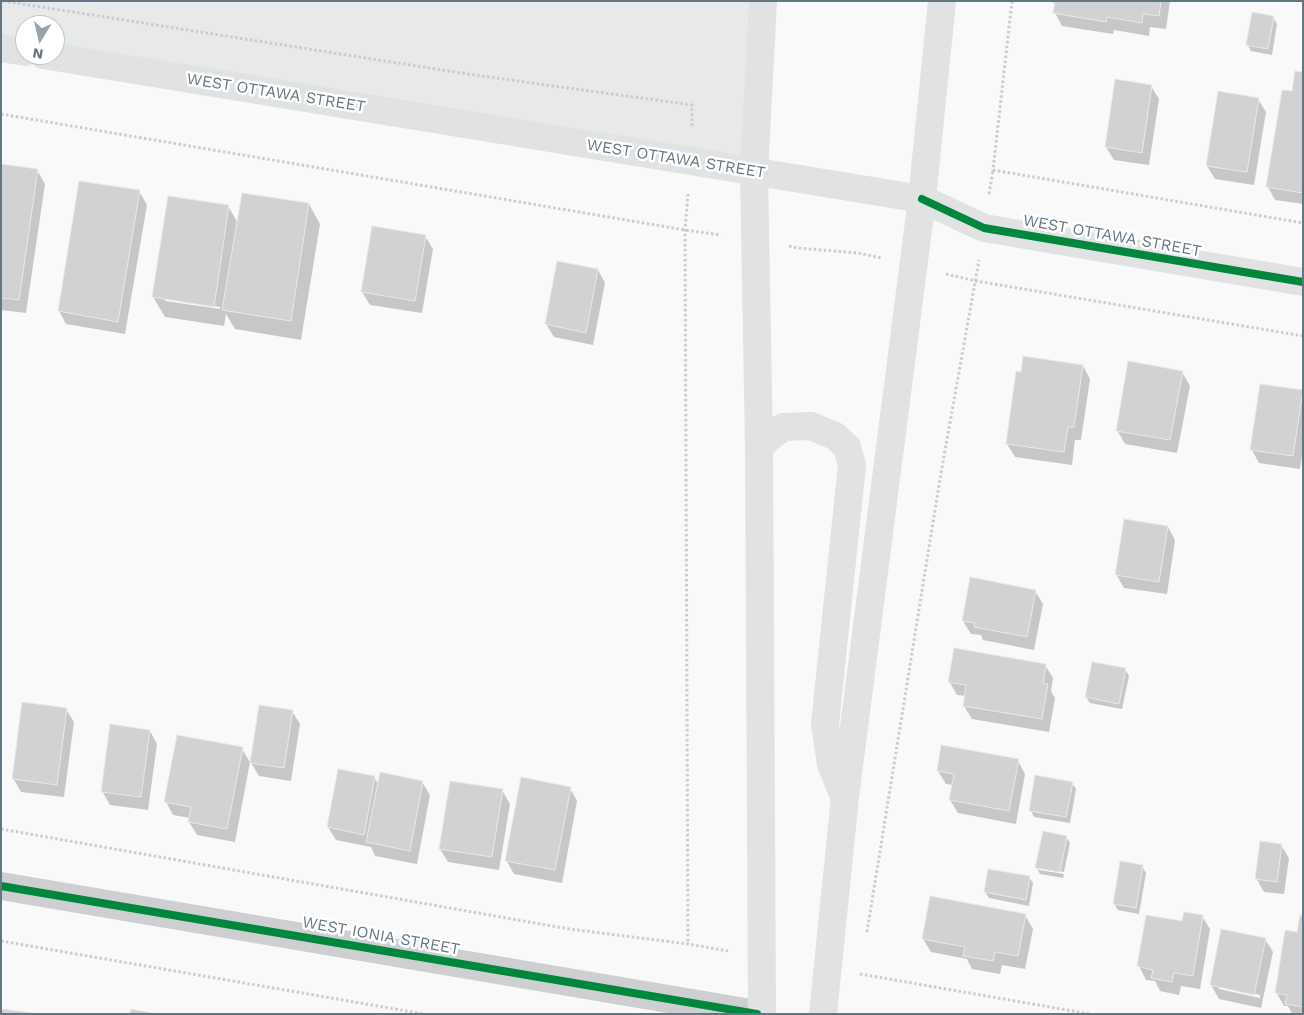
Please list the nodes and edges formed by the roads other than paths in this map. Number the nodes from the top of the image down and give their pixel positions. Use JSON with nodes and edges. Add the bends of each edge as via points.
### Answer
{"nodes":[{"id":1,"x":763,"y":1,"type":"edge"},
{"id":2,"x":942,"y":1,"type":"edge"},
{"id":3,"x":1,"y":48,"type":"edge"},
{"id":4,"x":15,"y":50,"type":"edge"},
{"id":5,"x":65,"y":59,"type":"edge"},
{"id":6,"x":754,"y":172,"type":"junction"},
{"id":7,"x":922,"y":199,"type":"junction"},
{"id":8,"x":1303,"y":282,"type":"edge"},
{"id":9,"x":759,"y":446,"type":"junction"},
{"id":10,"x":845,"y":797,"type":"junction"},
{"id":11,"x":1,"y":886,"type":"edge"},
{"id":12,"x":757,"y":1014,"type":"edge"},
{"id":13,"x":762,"y":1014,"type":"edge"},
{"id":14,"x":824,"y":1014,"type":"edge"}],
"edges":[{"from":1,"to":6,"type":"main road"},
{"from":2,"to":7,"type":"main road"},
{"from":3,"to":4,"type":"main road"},
{"from":5,"to":6,"type":"main road","name":"WEST OTTAWA STREET"},
{"from":6,"to":7,"type":"main road","name":"WEST OTTAWA STREET"},
{"from":6,"to":9,"type":"main road"},
{"from":7,"to":8,"type":"main road","name":"WEST OTTAWA STREET","via":[[984,228]]},
{"from":7,"to":10,"type":"main road"},
{"from":9,"to":10,"type":"main road","via":[[783,427],[811,426],[834,436],[847,447],[852,466],[825,724],[831,764]]},
{"from":9,"to":13,"type":"main road"},
{"from":10,"to":14,"type":"main road"},
{"from":11,"to":12,"type":"street","name":"WEST IONIA STREET"}]}
